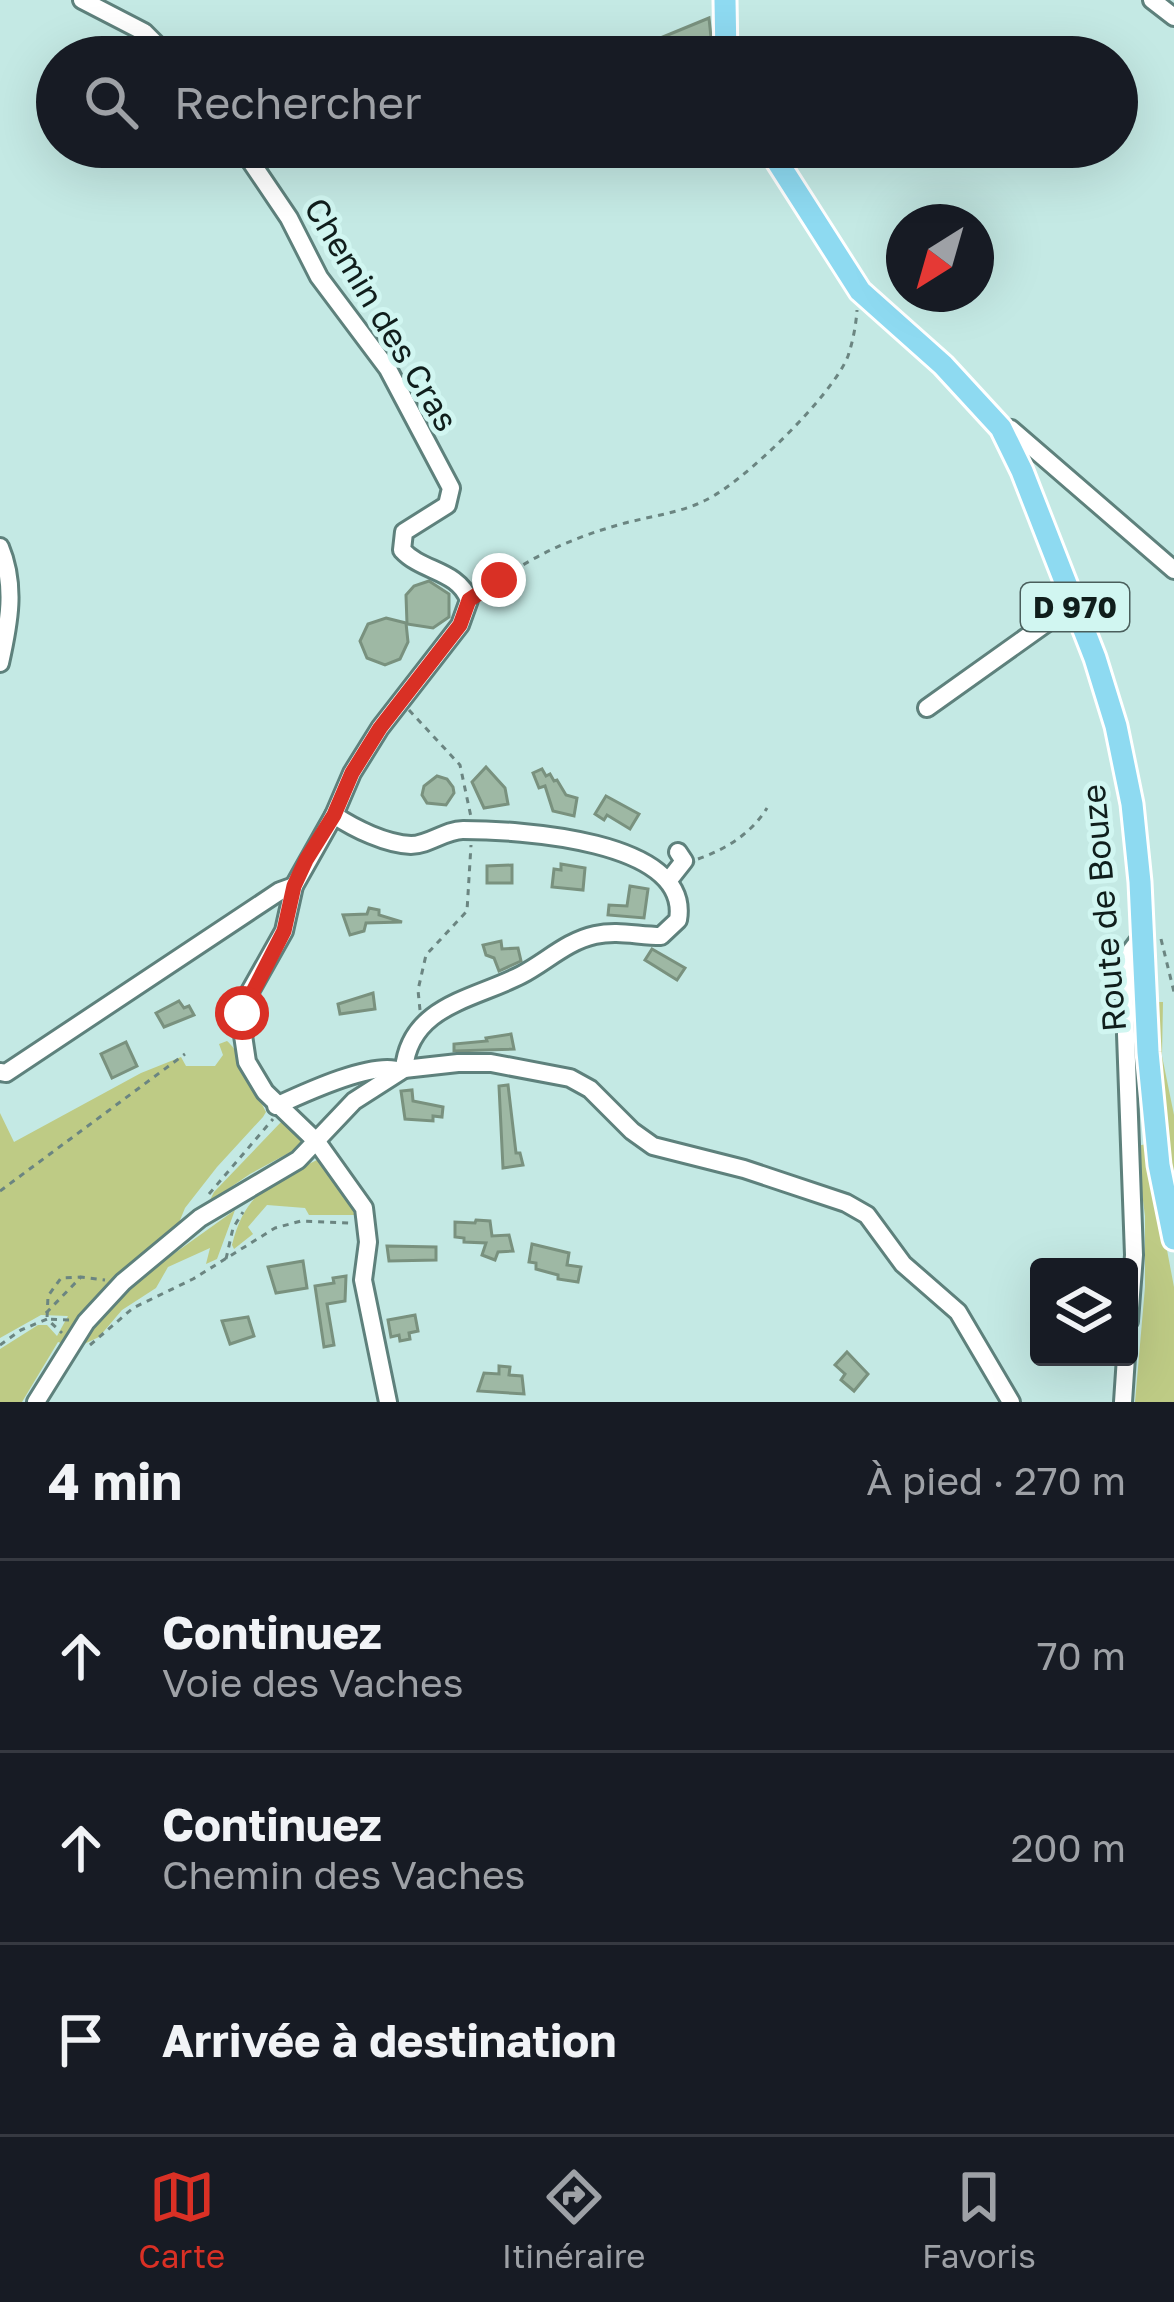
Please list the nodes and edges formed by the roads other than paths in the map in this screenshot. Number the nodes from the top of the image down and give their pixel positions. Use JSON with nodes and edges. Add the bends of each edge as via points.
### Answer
{"nodes":[{"id":1,"x":82,"y":0,"type":"edge"},
{"id":2,"x":725,"y":0,"type":"edge"},
{"id":3,"x":1152,"y":0,"type":"edge"},
{"id":4,"x":1174,"y":17,"type":"edge"},
{"id":5,"x":147,"y":36,"type":"edge"},
{"id":6,"x":726,"y":36,"type":"edge"},
{"id":7,"x":255,"y":168,"type":"edge"},
{"id":8,"x":781,"y":168,"type":"edge"},
{"id":9,"x":1001,"y":428,"type":"junction"},
{"id":10,"x":0,"y":548,"type":"edge"},
{"id":11,"x":1174,"y":570,"type":"edge"},
{"id":12,"x":1073,"y":604,"type":"junction"},
{"id":13,"x":0,"y":662,"type":"edge"},
{"id":14,"x":926,"y":708,"type":"dead end"},
{"id":15,"x":334,"y":815,"type":"junction"},
{"id":16,"x":681,"y":857,"type":"road end"},
{"id":17,"x":669,"y":880,"type":"junction"},
{"id":18,"x":294,"y":886,"type":"junction"},
{"id":19,"x":1143,"y":935,"type":"junction"},
{"id":20,"x":402,"y":1070,"type":"junction"},
{"id":21,"x":2,"y":1074,"type":"edge"},
{"id":22,"x":278,"y":1108,"type":"junction"},
{"id":23,"x":317,"y":1142,"type":"junction"},
{"id":24,"x":1174,"y":1239,"type":"edge"},
{"id":25,"x":1134,"y":1258,"type":"edge"},
{"id":26,"x":1125,"y":1366,"type":"edge"},
{"id":27,"x":36,"y":1402,"type":"edge"},
{"id":28,"x":388,"y":1402,"type":"edge"},
{"id":29,"x":1011,"y":1402,"type":"edge"},
{"id":30,"x":1123,"y":1402,"type":"edge"}],
"edges":[{"from":1,"to":5,"type":"street"},
{"from":2,"to":6,"type":"main road"},
{"from":3,"to":4,"type":"street"},
{"from":7,"to":15,"type":"street","name":"Chemin des Cras","via":[[319,277],[388,369],[451,488],[447,506],[404,532],[402,550],[461,585],[469,600],[460,625],[352,773]]},
{"from":8,"to":9,"type":"main road","name":"Route de Bouze","number":"D 970","via":[[860,291]]},
{"from":9,"to":11,"type":"street"},
{"from":9,"to":12,"type":"main road","name":"Route de Bouze","number":"D 970"},
{"from":10,"to":13,"type":"street","via":[[10,585]]},
{"from":12,"to":14,"type":"street"},
{"from":12,"to":19,"type":"main road","name":"Route de Bouze","number":"D 970","via":[[1116,726]]},
{"from":15,"to":17,"type":"street","via":[[406,845],[459,829],[531,831],[614,850]]},
{"from":15,"to":18,"type":"street"},
{"from":16,"to":17,"type":"street"},
{"from":17,"to":20,"type":"street","via":[[680,912],[667,933],[586,938],[450,1005],[424,1024]]},
{"from":18,"to":21,"type":"street"},
{"from":18,"to":22,"type":"street","via":[[284,931],[241,1022],[247,1062]]},
{"from":19,"to":24,"type":"main road","name":"Route de Bouze","number":"D 970","via":[[1159,1165]]},
{"from":19,"to":25,"type":"street","via":[[1127,956],[1124,979]]},
{"from":20,"to":22,"type":"street","via":[[345,1078]]},
{"from":20,"to":23,"type":"street","via":[[354,1101]]},
{"from":20,"to":29,"type":"street","via":[[491,1063],[570,1078],[640,1138],[846,1203],[867,1215],[904,1264],[958,1312]]},
{"from":22,"to":23,"type":"street"},
{"from":23,"to":27,"type":"street","via":[[200,1218],[123,1282],[86,1322]]},
{"from":23,"to":28,"type":"street","via":[[364,1208],[363,1280]]},
{"from":26,"to":30,"type":"street"}]}
